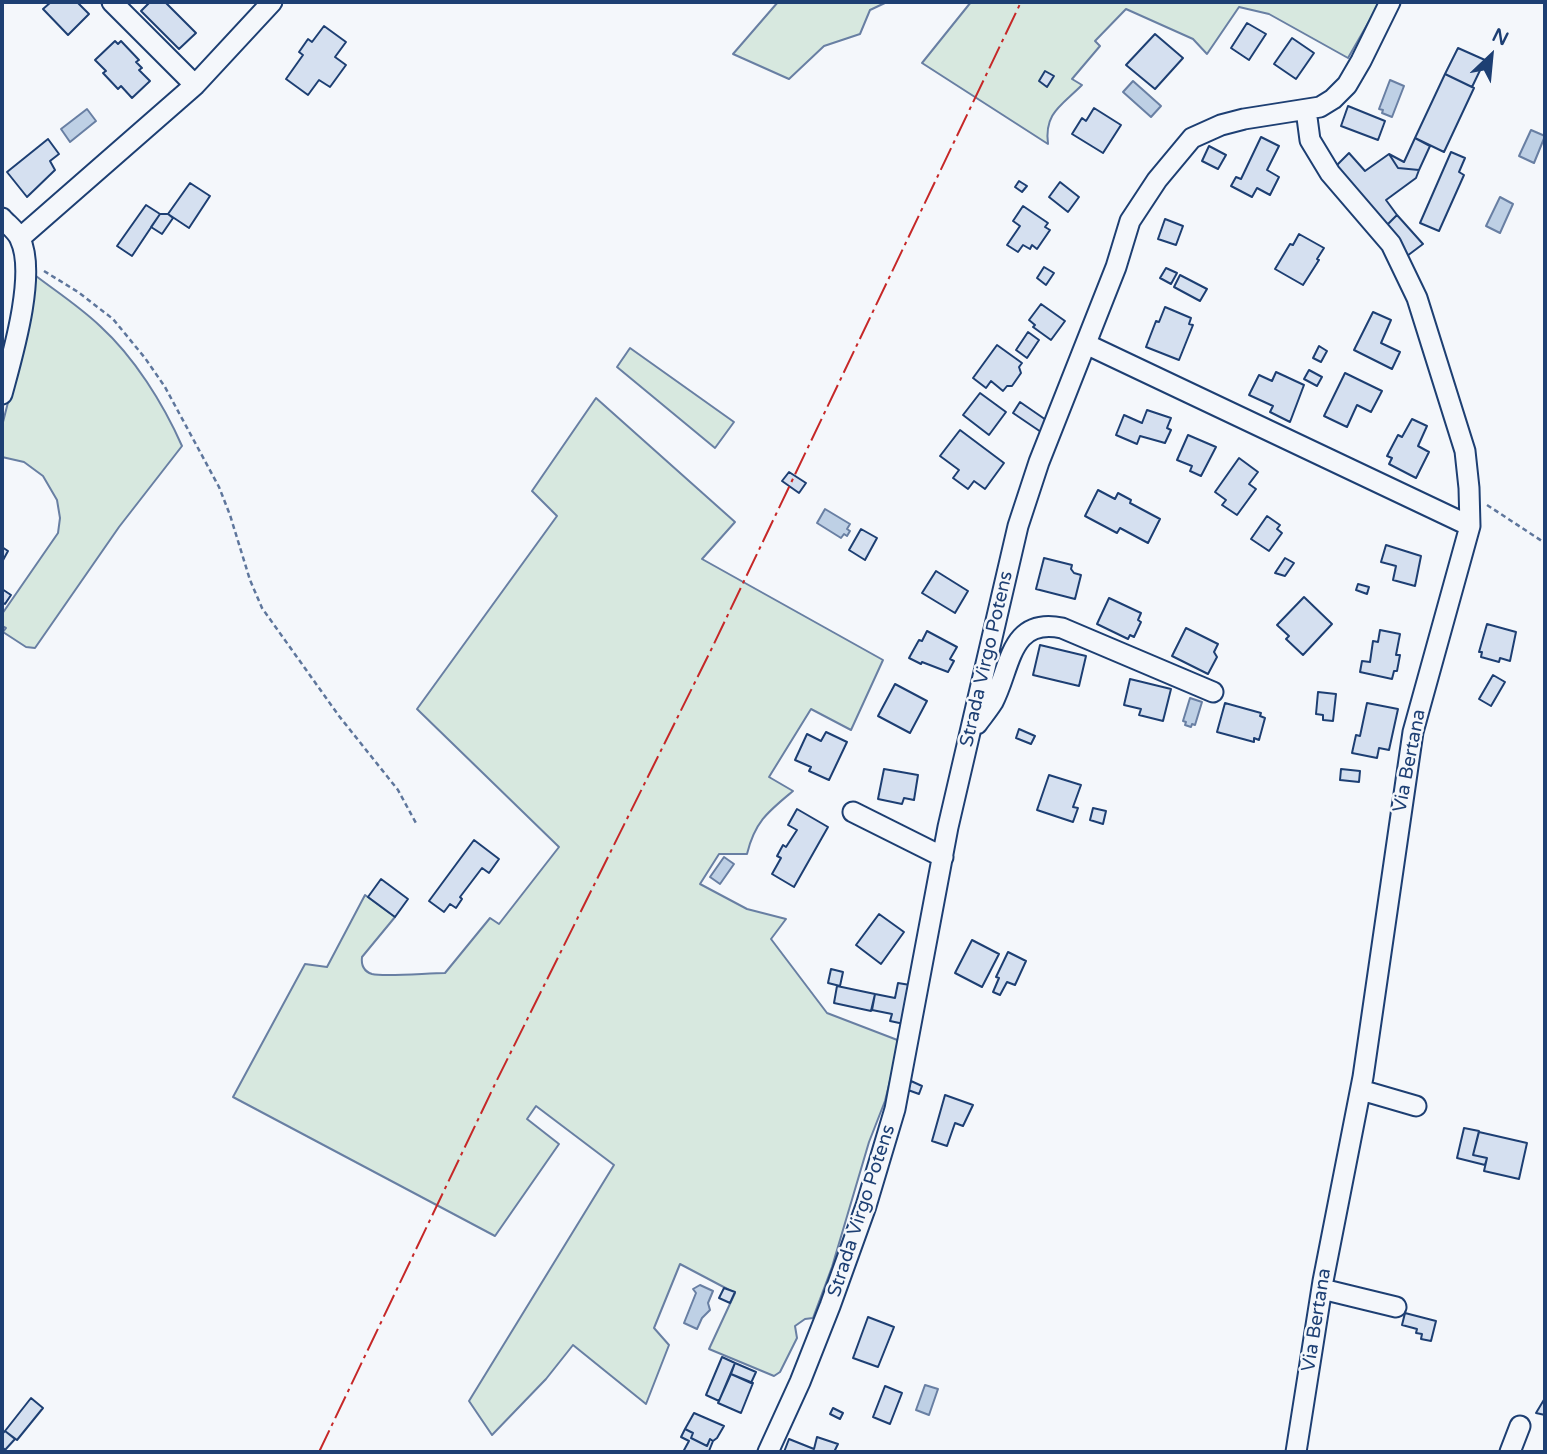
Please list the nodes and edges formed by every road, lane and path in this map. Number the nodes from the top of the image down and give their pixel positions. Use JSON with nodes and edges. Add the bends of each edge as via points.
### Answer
{"nodes":[{"id":1,"x":112,"y":2,"type":"edge"},
{"id":2,"x":272,"y":2,"type":"edge"},
{"id":3,"x":1390,"y":2,"type":"edge"},
{"id":4,"x":195,"y":85,"type":"junction"},
{"id":5,"x":1306,"y":110,"type":"junction"},
{"id":6,"x":2,"y":218,"type":"edge"},
{"id":7,"x":20,"y":238,"type":"junction"},
{"id":8,"x":40,"y":269,"type":"dead end"},
{"id":9,"x":1086,"y":344,"type":"junction"},
{"id":10,"x":2,"y":394,"type":"edge"},
{"id":11,"x":1469,"y":488,"type":"junction"},
{"id":12,"x":1470,"y":526,"type":"junction"},
{"id":13,"x":1545,"y":543,"type":"edge"},
{"id":14,"x":1213,"y":692,"type":"dead end"},
{"id":15,"x":970,"y":733,"type":"junction"},
{"id":16,"x":853,"y":812,"type":"dead end"},
{"id":17,"x":417,"y":825,"type":"dead end"},
{"id":18,"x":943,"y":856,"type":"junction"},
{"id":19,"x":1361,"y":1090,"type":"junction"},
{"id":20,"x":1416,"y":1106,"type":"dead end"},
{"id":21,"x":1322,"y":1289,"type":"junction"},
{"id":22,"x":1396,"y":1307,"type":"dead end"},
{"id":23,"x":1520,"y":1426,"type":"dead end"},
{"id":24,"x":768,"y":1452,"type":"edge"},
{"id":25,"x":1296,"y":1452,"type":"edge"},
{"id":26,"x":1510,"y":1452,"type":"edge"}],
"edges":[{"from":1,"to":4,"type":"street"},
{"from":2,"to":4,"type":"street"},
{"from":3,"to":5,"type":"street","name":"Strada Virgo Potens","via":[[1347,85],[1320,107]]},
{"from":4,"to":7,"type":"street"},
{"from":5,"to":9,"type":"street","name":"Strada Virgo Potens","via":[[1244,119],[1192,138],[1130,221]]},
{"from":5,"to":11,"type":"street","name":"Via Bertana","via":[[1310,139],[1330,173],[1391,244],[1417,298],[1465,451]]},
{"from":6,"to":7,"type":"street"},
{"from":7,"to":10,"type":"street","via":[[26,275]]},
{"from":8,"to":17,"type":"path","via":[[113,319],[145,358],[219,487],[262,608],[398,790]]},
{"from":9,"to":12,"type":"street"},
{"from":9,"to":15,"type":"street","name":"Strada Virgo Potens","via":[[1026,497]]},
{"from":11,"to":12,"type":"street","name":"Via Bertana"},
{"from":11,"to":13,"type":"path"},
{"from":12,"to":19,"type":"street","name":"Via Bertana","via":[[1413,732]]},
{"from":14,"to":15,"type":"street","via":[[1062,628],[1036,626],[1019,641],[993,702]]},
{"from":15,"to":18,"type":"street","name":"Strada Virgo Potens"},
{"from":16,"to":18,"type":"street"},
{"from":18,"to":24,"type":"street","name":"Strada Virgo Potens","via":[[895,1109],[830,1306]]},
{"from":19,"to":20,"type":"street"},
{"from":19,"to":21,"type":"street","name":"Via Bertana"},
{"from":21,"to":22,"type":"street"},
{"from":21,"to":25,"type":"street","name":"Via Bertana"},
{"from":23,"to":26,"type":"street"}]}
